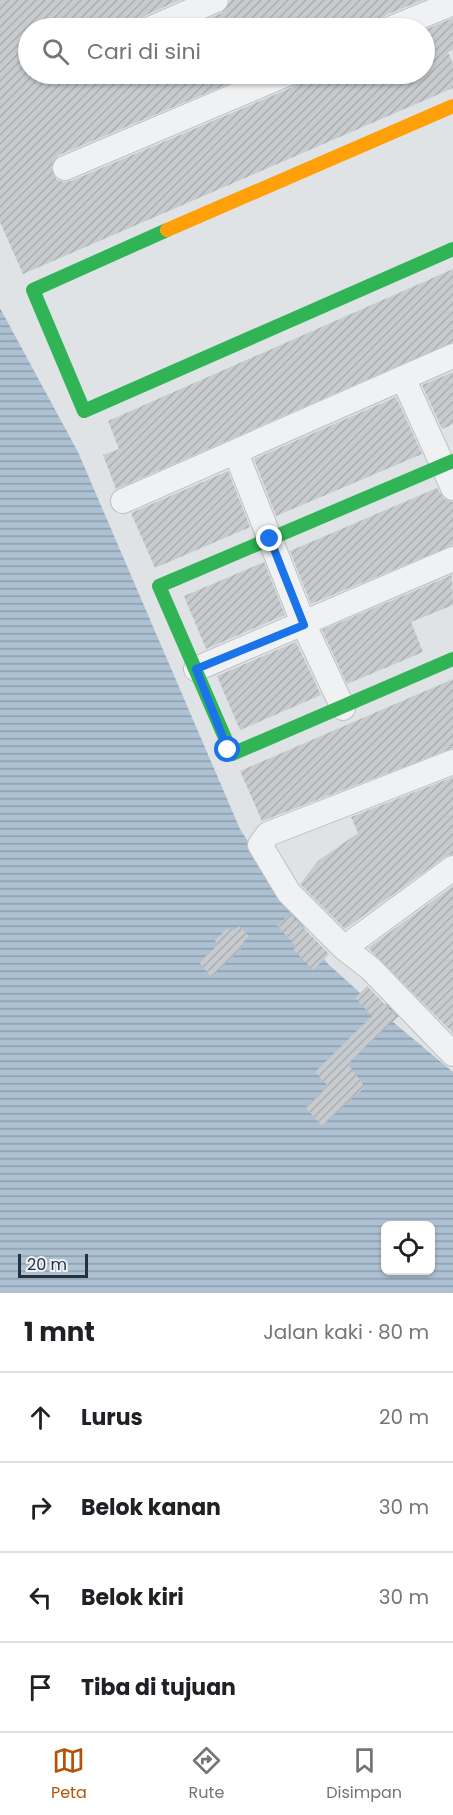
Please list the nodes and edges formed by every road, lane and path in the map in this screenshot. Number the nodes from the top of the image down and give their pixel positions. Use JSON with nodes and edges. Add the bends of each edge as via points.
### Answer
{"nodes":[{"id":1,"x":216,"y":0,"type":"edge"},
{"id":2,"x":453,"y":3,"type":"edge"},
{"id":3,"x":175,"y":18,"type":"edge"},
{"id":4,"x":416,"y":18,"type":"edge"},
{"id":5,"x":262,"y":84,"type":"edge"},
{"id":6,"x":453,"y":106,"type":"edge"},
{"id":7,"x":65,"y":168,"type":"dead end"},
{"id":8,"x":453,"y":249,"type":"edge"},
{"id":9,"x":453,"y":356,"type":"edge"},
{"id":10,"x":403,"y":378,"type":"junction"},
{"id":11,"x":236,"y":453,"type":"junction"},
{"id":12,"x":448,"y":463,"type":"edge"},
{"id":13,"x":453,"y":488,"type":"edge"},
{"id":14,"x":123,"y":501,"type":"dead end"},
{"id":15,"x":270,"y":539,"type":"junction"},
{"id":16,"x":453,"y":559,"type":"edge"},
{"id":17,"x":304,"y":625,"type":"junction"},
{"id":18,"x":453,"y":659,"type":"edge"},
{"id":19,"x":196,"y":669,"type":"junction"},
{"id":20,"x":344,"y":708,"type":"junction"},
{"id":21,"x":453,"y":762,"type":"edge"},
{"id":22,"x":453,"y":868,"type":"edge"},
{"id":23,"x":344,"y":948,"type":"junction"},
{"id":24,"x":453,"y":1054,"type":"edge"}],
"edges":[{"from":1,"to":3,"type":"street"},
{"from":2,"to":4,"type":"street"},
{"from":5,"to":7,"type":"street"},
{"from":6,"to":8,"type":"street","via":[[40,285],[33,295],[84,411]]},
{"from":9,"to":10,"type":"street"},
{"from":10,"to":11,"type":"street"},
{"from":10,"to":12,"type":"street"},
{"from":11,"to":14,"type":"street"},
{"from":11,"to":15,"type":"street"},
{"from":12,"to":13,"type":"street"},
{"from":12,"to":15,"type":"street"},
{"from":15,"to":17,"type":"street"},
{"from":15,"to":19,"type":"street","via":[[159,586]]},
{"from":16,"to":17,"type":"street"},
{"from":17,"to":19,"type":"street"},
{"from":17,"to":20,"type":"street"},
{"from":18,"to":20,"type":"street"},
{"from":19,"to":20,"type":"street","via":[[232,754]]},
{"from":21,"to":23,"type":"street","via":[[268,834],[262,840],[261,850],[284,884]]},
{"from":22,"to":23,"type":"street"},
{"from":23,"to":24,"type":"street","via":[[371,969]]}]}
